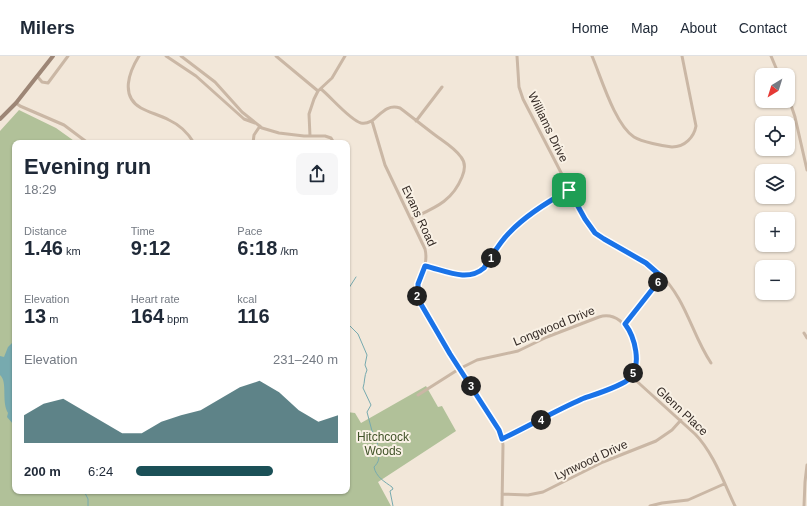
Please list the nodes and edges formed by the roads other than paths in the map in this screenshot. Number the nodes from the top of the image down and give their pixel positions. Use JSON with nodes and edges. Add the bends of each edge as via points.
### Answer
{"nodes":[{"id":1,"x":53,"y":56,"type":"edge"},
{"id":2,"x":68,"y":56,"type":"edge"},
{"id":3,"x":139,"y":56,"type":"edge"},
{"id":4,"x":166,"y":56,"type":"edge"},
{"id":5,"x":181,"y":56,"type":"edge"},
{"id":6,"x":276,"y":56,"type":"edge"},
{"id":7,"x":345,"y":56,"type":"edge"},
{"id":8,"x":517,"y":56,"type":"edge"},
{"id":9,"x":592,"y":56,"type":"edge"},
{"id":10,"x":682,"y":56,"type":"edge"},
{"id":11,"x":771,"y":56,"type":"edge"},
{"id":12,"x":776,"y":68,"type":"edge"},
{"id":13,"x":37,"y":76,"type":"junction"},
{"id":14,"x":442,"y":87,"type":"dead end"},
{"id":15,"x":319,"y":90,"type":"junction"},
{"id":16,"x":16,"y":102,"type":"junction"},
{"id":17,"x":792,"y":108,"type":"edge"},
{"id":18,"x":0,"y":119,"type":"edge"},
{"id":19,"x":372,"y":121,"type":"junction"},
{"id":20,"x":416,"y":121,"type":"junction"},
{"id":21,"x":258,"y":125,"type":"junction"},
{"id":22,"x":310,"y":136,"type":"junction"},
{"id":23,"x":84,"y":140,"type":"edge"},
{"id":24,"x":192,"y":140,"type":"edge"},
{"id":25,"x":253,"y":140,"type":"edge"},
{"id":26,"x":333,"y":140,"type":"edge"},
{"id":27,"x":807,"y":170,"type":"edge"},
{"id":28,"x":569,"y":190,"type":"junction"},
{"id":29,"x":411,"y":219,"type":"junction"},
{"id":30,"x":425,"y":266,"type":"junction"},
{"id":31,"x":662,"y":277,"type":"junction"},
{"id":32,"x":625,"y":324,"type":"junction"},
{"id":33,"x":804,"y":333,"type":"dead end"},
{"id":34,"x":807,"y":338,"type":"edge"},
{"id":35,"x":711,"y":363,"type":"dead end"},
{"id":36,"x":460,"y":369,"type":"junction"},
{"id":37,"x":631,"y":376,"type":"junction"},
{"id":38,"x":418,"y":395,"type":"dead end"},
{"id":39,"x":681,"y":420,"type":"junction"},
{"id":40,"x":502,"y":439,"type":"junction"},
{"id":41,"x":807,"y":465,"type":"edge"},
{"id":42,"x":724,"y":484,"type":"junction"},
{"id":43,"x":502,"y":494,"type":"junction"},
{"id":44,"x":502,"y":506,"type":"edge"},
{"id":45,"x":650,"y":506,"type":"edge"},
{"id":46,"x":735,"y":506,"type":"edge"},
{"id":47,"x":804,"y":506,"type":"edge"}],
"edges":[{"from":1,"to":13,"type":"main road"},
{"from":2,"to":13,"type":"street","via":[[48,83],[42,82]]},
{"from":3,"to":24,"type":"street","via":[[128,80],[132,100],[141,109],[178,125]]},
{"from":4,"to":21,"type":"street","via":[[196,76],[244,119]]},
{"from":5,"to":21,"type":"street","via":[[212,79],[242,112]]},
{"from":6,"to":15,"type":"street"},
{"from":7,"to":15,"type":"street","via":[[332,78]]},
{"from":8,"to":28,"type":"street","name":"Williams Drive","via":[[520,93]]},
{"from":9,"to":10,"type":"street","via":[[617,115],[627,131],[642,141],[673,147],[688,140],[696,126]]},
{"from":11,"to":12,"type":"street"},
{"from":13,"to":16,"type":"main road"},
{"from":14,"to":20,"type":"street"},
{"from":15,"to":19,"type":"street","via":[[357,121]]},
{"from":15,"to":22,"type":"street","via":[[309,114]]},
{"from":16,"to":18,"type":"main road"},
{"from":16,"to":23,"type":"street","via":[[64,125]]},
{"from":17,"to":27,"type":"street"},
{"from":19,"to":20,"type":"street","via":[[384,110],[392,107],[400,108]]},
{"from":19,"to":29,"type":"street","name":"Evans Road","via":[[386,165]]},
{"from":20,"to":29,"type":"street","via":[[460,154],[465,170],[450,198]]},
{"from":21,"to":22,"type":"street","via":[[278,133]]},
{"from":21,"to":25,"type":"street"},
{"from":22,"to":26,"type":"street","via":[[330,137]]},
{"from":28,"to":30,"type":"street","via":[[513,228],[484,268],[476,273],[456,275]]},
{"from":28,"to":31,"type":"street","name":"Williams Drive","via":[[595,233],[642,261]]},
{"from":29,"to":30,"type":"street","name":"Evans Road","via":[[425,249]]},
{"from":30,"to":36,"type":"street","name":"Evans Road","via":[[418,284],[418,299]]},
{"from":31,"to":32,"type":"street"},
{"from":31,"to":35,"type":"street","name":"Williams Drive","via":[[684,307]]},
{"from":32,"to":36,"type":"street","name":"Longwood Drive","via":[[605,315],[518,351],[482,358]]},
{"from":32,"to":37,"type":"street","via":[[631,333],[637,360]]},
{"from":33,"to":34,"type":"street"},
{"from":36,"to":38,"type":"street","name":"Longwood Drive"},
{"from":36,"to":40,"type":"street","name":"Evans Road","via":[[499,430]]},
{"from":37,"to":39,"type":"street","name":"Glenn Place"},
{"from":37,"to":40,"type":"street","via":[[626,381],[582,399]]},
{"from":39,"to":42,"type":"street","name":"Glenn Place","via":[[707,448]]},
{"from":39,"to":43,"type":"street","name":"Lynwood Drive","via":[[656,441],[603,462],[543,492],[528,495]]},
{"from":40,"to":43,"type":"street","name":"Evans Road"},
{"from":41,"to":47,"type":"street"},
{"from":42,"to":45,"type":"street","via":[[690,500]]},
{"from":42,"to":46,"type":"street","name":"Glenn Place"},
{"from":43,"to":44,"type":"street","name":"Evans Road"}]}
